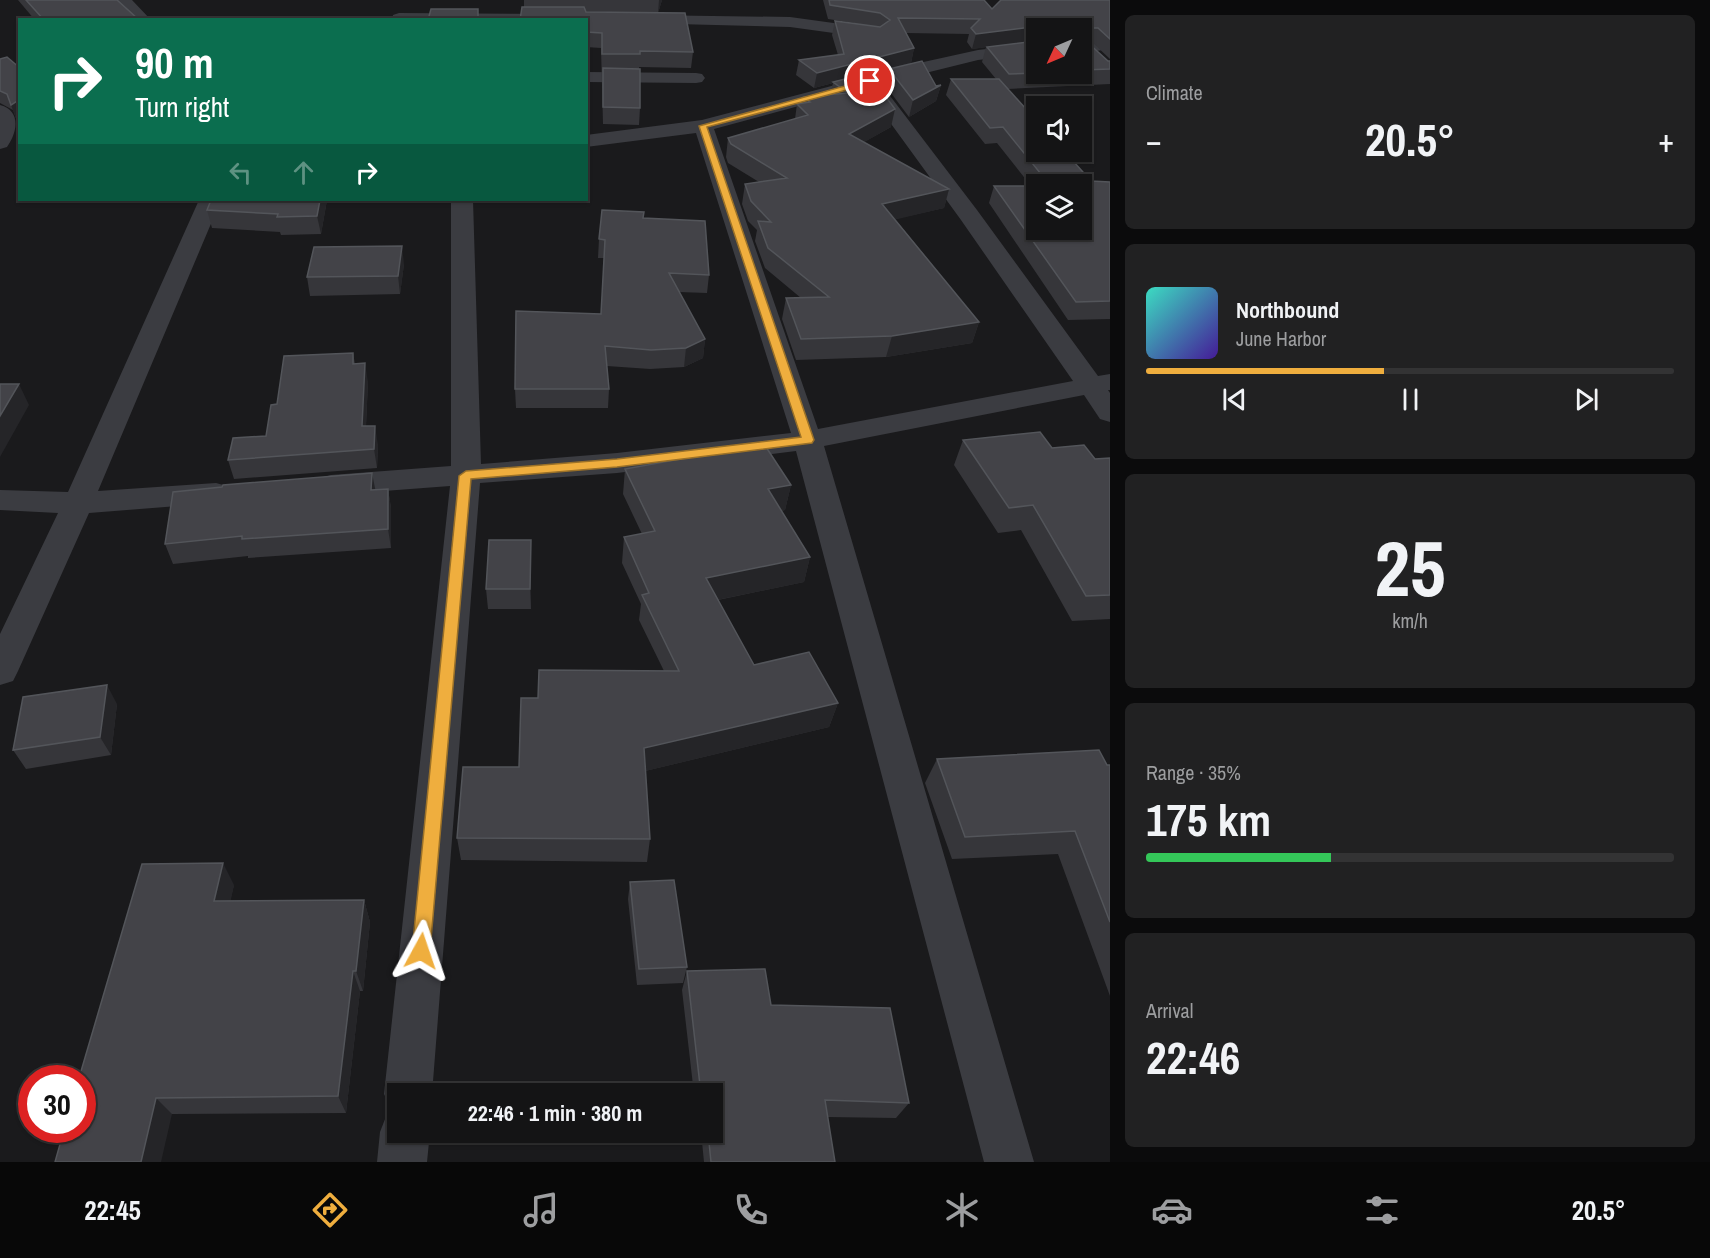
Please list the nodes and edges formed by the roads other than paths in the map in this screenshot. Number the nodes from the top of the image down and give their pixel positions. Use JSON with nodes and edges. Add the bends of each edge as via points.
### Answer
{"nodes":[{"id":1,"x":123,"y":0,"type":"edge"},
{"id":2,"x":397,"y":0,"type":"edge"},
{"id":3,"x":141,"y":18,"type":"edge"},
{"id":4,"x":399,"y":18,"type":"edge"},
{"id":5,"x":622,"y":20,"type":"edge"},
{"id":6,"x":877,"y":34,"type":"edge"},
{"id":7,"x":1110,"y":44,"type":"edge"},
{"id":8,"x":1092,"y":47,"type":"edge"},
{"id":9,"x":1026,"y":49,"type":"edge"},
{"id":10,"x":1092,"y":55,"type":"edge"},
{"id":11,"x":1103,"y":64,"type":"edge"},
{"id":12,"x":588,"y":76,"type":"edge"},
{"id":13,"x":696,"y":78,"type":"dead end"},
{"id":14,"x":870,"y":81,"type":"junction"},
{"id":15,"x":0,"y":111,"type":"edge"},
{"id":16,"x":703,"y":126,"type":"junction"},
{"id":17,"x":6,"y":139,"type":"edge"},
{"id":18,"x":588,"y":141,"type":"edge"},
{"id":19,"x":210,"y":201,"type":"edge"},
{"id":20,"x":462,"y":201,"type":"edge"},
{"id":21,"x":1100,"y":383,"type":"edge"},
{"id":22,"x":1110,"y":413,"type":"edge"},
{"id":23,"x":808,"y":440,"type":"junction"},
{"id":24,"x":466,"y":476,"type":"junction"},
{"id":25,"x":301,"y":487,"type":"edge"},
{"id":26,"x":243,"y":491,"type":"edge"},
{"id":27,"x":0,"y":500,"type":"edge"},
{"id":28,"x":78,"y":503,"type":"junction"},
{"id":29,"x":0,"y":671,"type":"edge"},
{"id":30,"x":409,"y":1083,"type":"edge"},
{"id":31,"x":404,"y":1143,"type":"edge"},
{"id":32,"x":402,"y":1162,"type":"edge"},
{"id":33,"x":1009,"y":1162,"type":"edge"}],
"edges":[{"from":1,"to":3,"type":"street"},
{"from":2,"to":4,"type":"street"},
{"from":5,"to":6,"type":"street","via":[[790,21]]},
{"from":7,"to":8,"type":"street"},
{"from":9,"to":14,"type":"street","via":[[978,55]]},
{"from":10,"to":11,"type":"street"},
{"from":12,"to":13,"type":"street"},
{"from":14,"to":16,"type":"street"},
{"from":14,"to":21,"type":"street"},
{"from":15,"to":17,"type":"street","via":[[6,117]]},
{"from":16,"to":18,"type":"street"},
{"from":16,"to":23,"type":"street"},
{"from":19,"to":28,"type":"street"},
{"from":20,"to":24,"type":"street"},
{"from":21,"to":22,"type":"street"},
{"from":21,"to":23,"type":"street"},
{"from":23,"to":24,"type":"street"},
{"from":23,"to":33,"type":"street"},
{"from":24,"to":25,"type":"street"},
{"from":24,"to":30,"type":"street"},
{"from":26,"to":28,"type":"street"},
{"from":27,"to":28,"type":"street"},
{"from":28,"to":29,"type":"street"},
{"from":31,"to":32,"type":"street"}]}
